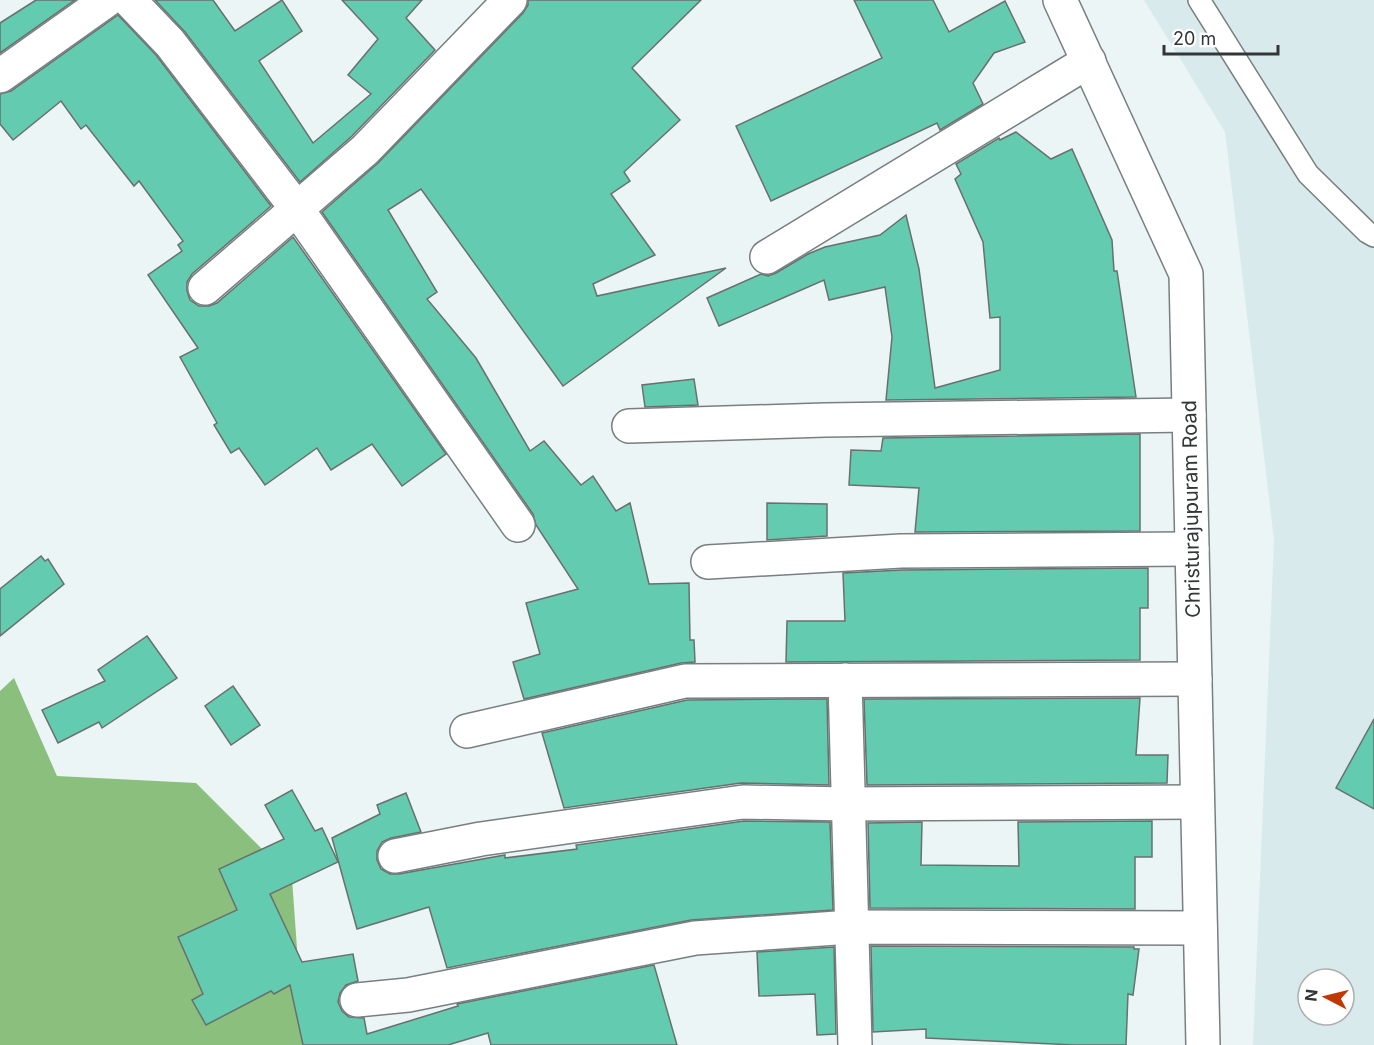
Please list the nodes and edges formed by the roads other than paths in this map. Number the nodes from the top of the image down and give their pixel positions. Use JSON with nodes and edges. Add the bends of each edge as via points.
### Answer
{"nodes":[{"id":1,"x":107,"y":0,"type":"edge"},
{"id":2,"x":129,"y":0,"type":"edge"},
{"id":3,"x":510,"y":0,"type":"edge"},
{"id":4,"x":1060,"y":0,"type":"edge"},
{"id":5,"x":1199,"y":0,"type":"edge"},
{"id":6,"x":1089,"y":61,"type":"junction"},
{"id":7,"x":0,"y":76,"type":"edge"},
{"id":8,"x":297,"y":209,"type":"junction"},
{"id":9,"x":1374,"y":236,"type":"edge"},
{"id":10,"x":767,"y":257,"type":"dead end"},
{"id":11,"x":206,"y":288,"type":"dead end"},
{"id":12,"x":1189,"y":415,"type":"junction"},
{"id":13,"x":629,"y":426,"type":"dead end"},
{"id":14,"x":518,"y":525,"type":"dead end"},
{"id":15,"x":1192,"y":549,"type":"junction"},
{"id":16,"x":708,"y":562,"type":"dead end"},
{"id":17,"x":1195,"y":679,"type":"junction"},
{"id":18,"x":845,"y":680,"type":"junction"},
{"id":19,"x":467,"y":731,"type":"dead end"},
{"id":20,"x":1197,"y":802,"type":"junction"},
{"id":21,"x":847,"y":804,"type":"junction"},
{"id":22,"x":395,"y":856,"type":"dead end"},
{"id":23,"x":851,"y":927,"type":"junction"},
{"id":24,"x":1200,"y":928,"type":"junction"},
{"id":25,"x":357,"y":1000,"type":"dead end"},
{"id":26,"x":855,"y":1045,"type":"edge"},
{"id":27,"x":1203,"y":1045,"type":"edge"}],
"edges":[{"from":1,"to":7,"type":"street"},
{"from":2,"to":8,"type":"street","via":[[170,43]]},
{"from":3,"to":8,"type":"street","via":[[365,150]]},
{"from":4,"to":6,"type":"street","name":"Christurajupuram Road"},
{"from":5,"to":9,"type":"lane","via":[[1308,174]]},
{"from":6,"to":10,"type":"street"},
{"from":6,"to":12,"type":"street","name":"Christurajupuram Road","via":[[1186,274]]},
{"from":8,"to":11,"type":"street"},
{"from":8,"to":14,"type":"street"},
{"from":12,"to":13,"type":"street"},
{"from":12,"to":15,"type":"street","name":"Christurajupuram Road"},
{"from":15,"to":16,"type":"street","via":[[901,551]]},
{"from":15,"to":17,"type":"street","name":"Christurajupuram Road"},
{"from":17,"to":18,"type":"street"},
{"from":17,"to":20,"type":"street","name":"Christurajupuram Road"},
{"from":18,"to":19,"type":"street","via":[[685,681]]},
{"from":18,"to":21,"type":"street"},
{"from":20,"to":21,"type":"street"},
{"from":20,"to":24,"type":"street","name":"Christurajupuram Road"},
{"from":21,"to":22,"type":"street","via":[[743,802],[481,839]]},
{"from":21,"to":23,"type":"street"},
{"from":23,"to":24,"type":"street"},
{"from":23,"to":25,"type":"street","via":[[695,938],[408,995]]},
{"from":23,"to":26,"type":"street"},
{"from":24,"to":27,"type":"street","name":"Christurajupuram Road"}]}
